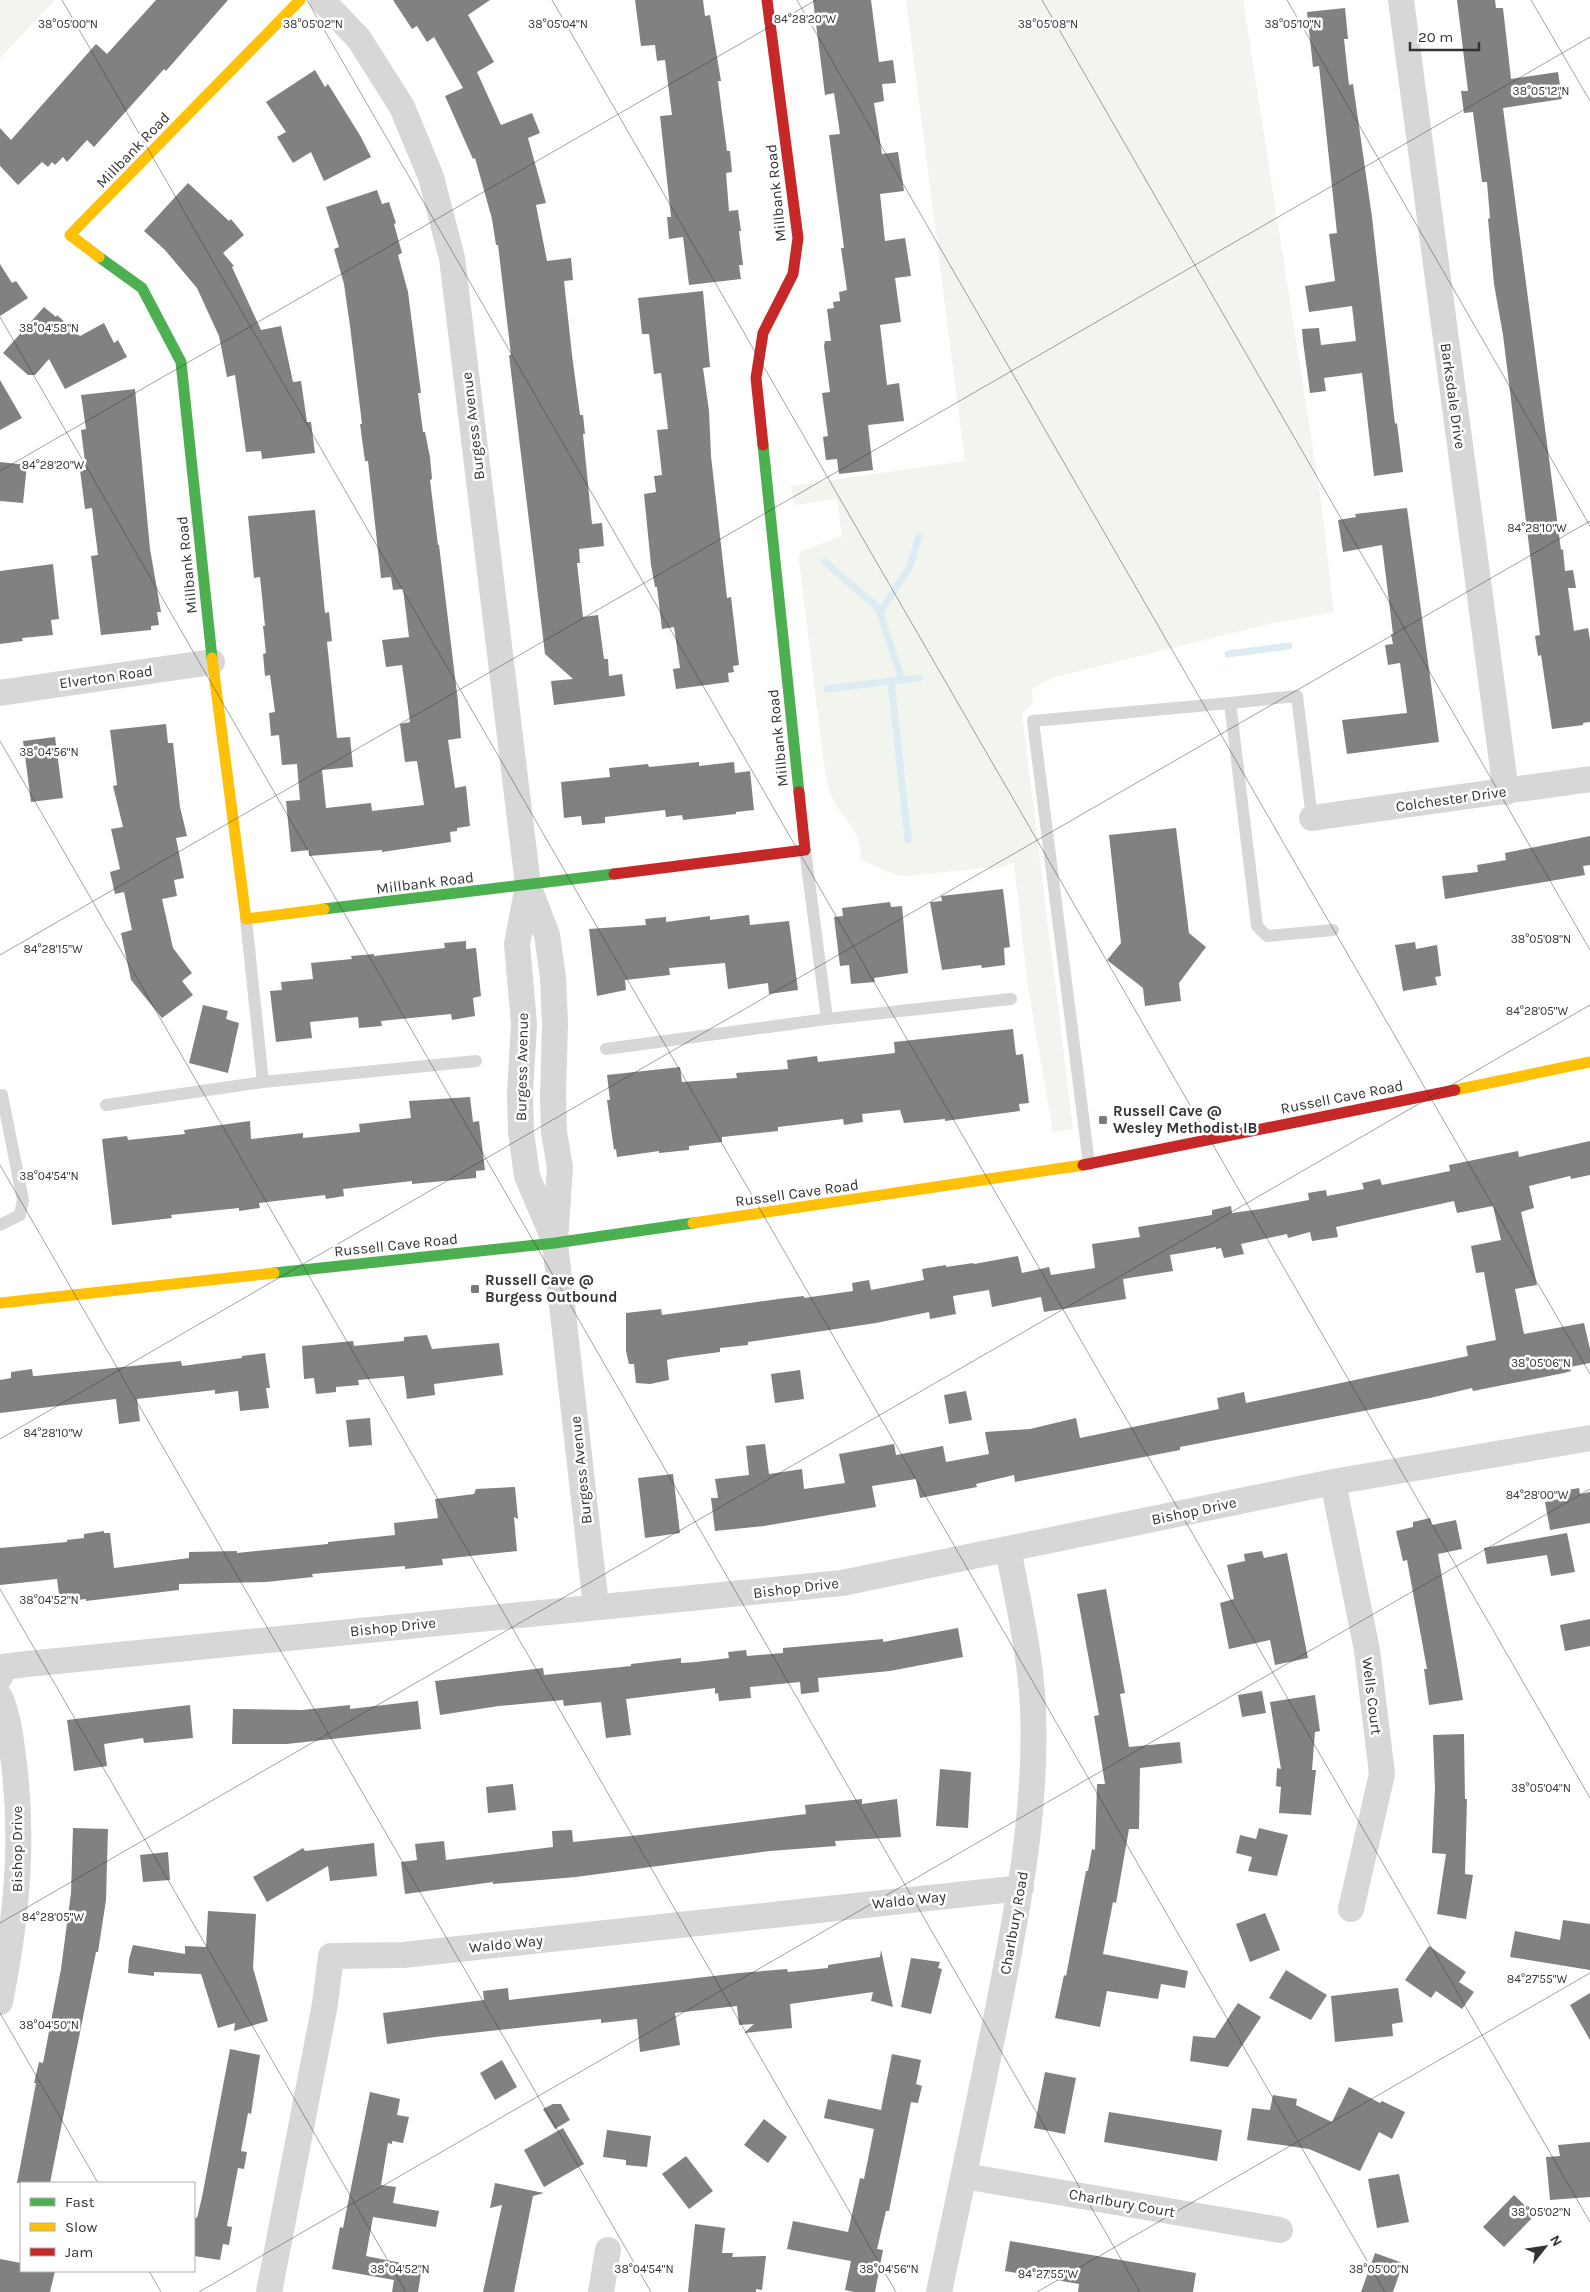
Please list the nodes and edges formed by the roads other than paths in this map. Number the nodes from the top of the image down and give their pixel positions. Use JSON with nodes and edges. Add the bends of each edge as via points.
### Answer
{"nodes":[{"id":1,"x":300,"y":0,"type":"edge"},
{"id":2,"x":322,"y":0,"type":"edge"},
{"id":3,"x":766,"y":0,"type":"edge"},
{"id":4,"x":1401,"y":0,"type":"edge"},
{"id":5,"x":212,"y":662,"type":"junction"},
{"id":6,"x":0,"y":693,"type":"edge"},
{"id":7,"x":1230,"y":703,"type":"junction"},
{"id":8,"x":1590,"y":779,"type":"edge"},
{"id":9,"x":1506,"y":792,"type":"junction"},
{"id":10,"x":1312,"y":818,"type":"joint"},
{"id":11,"x":805,"y":850,"type":"junction"},
{"id":12,"x":528,"y":885,"type":"junction"},
{"id":13,"x":246,"y":919,"type":"junction"},
{"id":14,"x":1333,"y":930,"type":"dead end"},
{"id":15,"x":1011,"y":999,"type":"dead end"},
{"id":16,"x":827,"y":1019,"type":"junction"},
{"id":17,"x":606,"y":1049,"type":"dead end"},
{"id":18,"x":476,"y":1061,"type":"dead end"},
{"id":19,"x":1590,"y":1062,"type":"edge"},
{"id":20,"x":262,"y":1082,"type":"junction"},
{"id":21,"x":0,"y":1095,"type":"edge"},
{"id":22,"x":106,"y":1105,"type":"dead end"},
{"id":23,"x":1089,"y":1164,"type":"junction"},
{"id":24,"x":0,"y":1224,"type":"edge"},
{"id":25,"x":556,"y":1244,"type":"junction"},
{"id":26,"x":0,"y":1303,"type":"edge"},
{"id":27,"x":1590,"y":1438,"type":"edge"},
{"id":28,"x":1333,"y":1482,"type":"junction"},
{"id":29,"x":1008,"y":1549,"type":"junction"},
{"id":30,"x":596,"y":1606,"type":"junction"},
{"id":31,"x":0,"y":1677,"type":"edge"},
{"id":32,"x":0,"y":1697,"type":"edge"},
{"id":33,"x":1022,"y":1888,"type":"junction"},
{"id":34,"x":1351,"y":1909,"type":"dead end"},
{"id":35,"x":0,"y":2002,"type":"edge"},
{"id":36,"x":964,"y":2176,"type":"junction"},
{"id":37,"x":1280,"y":2230,"type":"dead end"},
{"id":38,"x":608,"y":2250,"type":"dead end"},
{"id":39,"x":269,"y":2292,"type":"edge"},
{"id":40,"x":601,"y":2292,"type":"edge"},
{"id":41,"x":939,"y":2292,"type":"edge"}],
"edges":[{"from":1,"to":5,"type":"street","name":"Millbank Road","via":[[70,235],[142,288],[181,362]]},
{"from":2,"to":12,"type":"street","name":"Burgess Avenue","via":[[359,39],[402,107],[431,177],[452,258]]},
{"from":3,"to":11,"type":"street","name":"Millbank Road","via":[[798,238],[793,274],[763,333],[756,378]]},
{"from":4,"to":9,"type":"street","name":"Barksdale Drive"},
{"from":5,"to":6,"type":"street","name":"Elverton Road"},
{"from":5,"to":13,"type":"street","name":"Millbank Road"},
{"from":7,"to":10,"type":"lane","via":[[1297,696]]},
{"from":7,"to":14,"type":"lane","via":[[1257,926],[1268,936]]},
{"from":7,"to":23,"type":"lane","via":[[1033,721]]},
{"from":8,"to":9,"type":"street","name":"Colchester Drive"},
{"from":9,"to":10,"type":"street","name":"Colchester Drive"},
{"from":11,"to":12,"type":"street","name":"Millbank Road"},
{"from":11,"to":16,"type":"lane"},
{"from":12,"to":13,"type":"street","name":"Millbank Road"},
{"from":12,"to":25,"type":"street","name":"Burgess Avenue","via":[[547,935],[554,977],[554,1132],[560,1168]]},
{"from":13,"to":20,"type":"lane"},
{"from":15,"to":16,"type":"lane"},
{"from":16,"to":17,"type":"lane"},
{"from":18,"to":20,"type":"lane"},
{"from":19,"to":23,"type":"street","name":"Russell Cave Road"},
{"from":20,"to":22,"type":"lane"},
{"from":21,"to":24,"type":"lane","via":[[23,1200],[20,1215]]},
{"from":23,"to":25,"type":"street","name":"Russell Cave Road"},
{"from":25,"to":26,"type":"street","name":"Russell Cave Road"},
{"from":25,"to":30,"type":"street","name":"Burgess Avenue"},
{"from":27,"to":28,"type":"street","name":"Bishop Drive"},
{"from":28,"to":29,"type":"street","name":"Bishop Drive"},
{"from":28,"to":34,"type":"street","name":"Wells Court","via":[[1367,1650],[1382,1774]]},
{"from":29,"to":30,"type":"street","name":"Bishop Drive","via":[[842,1583]]},
{"from":29,"to":33,"type":"street","name":"Charlbury Road","via":[[1028,1653],[1033,1708],[1032,1803]]},
{"from":30,"to":31,"type":"street","name":"Bishop Drive","via":[[27,1664],[3,1667]]},
{"from":32,"to":35,"type":"street","name":"Bishop Drive","via":[[5,1710],[16,1784],[19,1865],[17,1901]]},
{"from":33,"to":36,"type":"street","name":"Charlbury Road"},
{"from":33,"to":39,"type":"street","name":"Waldo Way","via":[[402,1955],[331,1956],[325,2004]]},
{"from":36,"to":37,"type":"street","name":"Charlbury Court"},
{"from":36,"to":41,"type":"street","name":"Charlbury Road"},
{"from":38,"to":40,"type":"street"}]}
